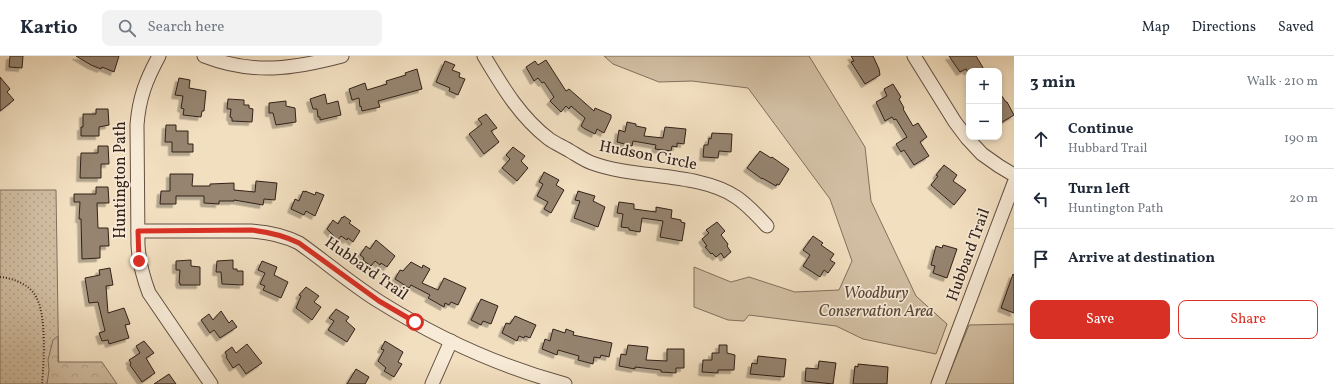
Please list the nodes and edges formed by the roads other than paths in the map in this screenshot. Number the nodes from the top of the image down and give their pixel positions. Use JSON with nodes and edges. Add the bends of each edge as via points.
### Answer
{"nodes":[{"id":1,"x":159,"y":56,"type":"edge"},
{"id":2,"x":204,"y":56,"type":"edge"},
{"id":3,"x":342,"y":56,"type":"edge"},
{"id":4,"x":484,"y":56,"type":"edge"},
{"id":5,"x":914,"y":56,"type":"edge"},
{"id":6,"x":1014,"y":175,"type":"edge"},
{"id":7,"x":1014,"y":183,"type":"edge"},
{"id":8,"x":767,"y":226,"type":"dead end"},
{"id":9,"x":138,"y":231,"type":"junction"},
{"id":10,"x":452,"y":341,"type":"junction"},
{"id":11,"x":211,"y":384,"type":"edge"},
{"id":12,"x":432,"y":384,"type":"edge"},
{"id":13,"x":565,"y":384,"type":"edge"},
{"id":14,"x":938,"y":384,"type":"edge"}],
"edges":[{"from":1,"to":9,"type":"street","name":"Huntington Path","via":[[147,78],[138,109]]},
{"from":2,"to":3,"type":"street","via":[[240,66],[272,68],[298,67]]},
{"from":4,"to":8,"type":"street","name":"Hudson Circle","via":[[524,116],[550,139],[591,163],[629,173],[712,185],[735,196],[751,208]]},
{"from":5,"to":6,"type":"street","via":[[967,138],[982,154]]},
{"from":7,"to":14,"type":"street","name":"Hubbard Trail"},
{"from":9,"to":10,"type":"street","name":"Hubbard Trail","via":[[251,230],[284,236],[303,246],[379,301]]},
{"from":9,"to":11,"type":"street","name":"Huntington Path","via":[[139,261],[149,293]]},
{"from":10,"to":12,"type":"street"},
{"from":10,"to":13,"type":"street","name":"Hubbard Trail","via":[[527,372]]}]}
